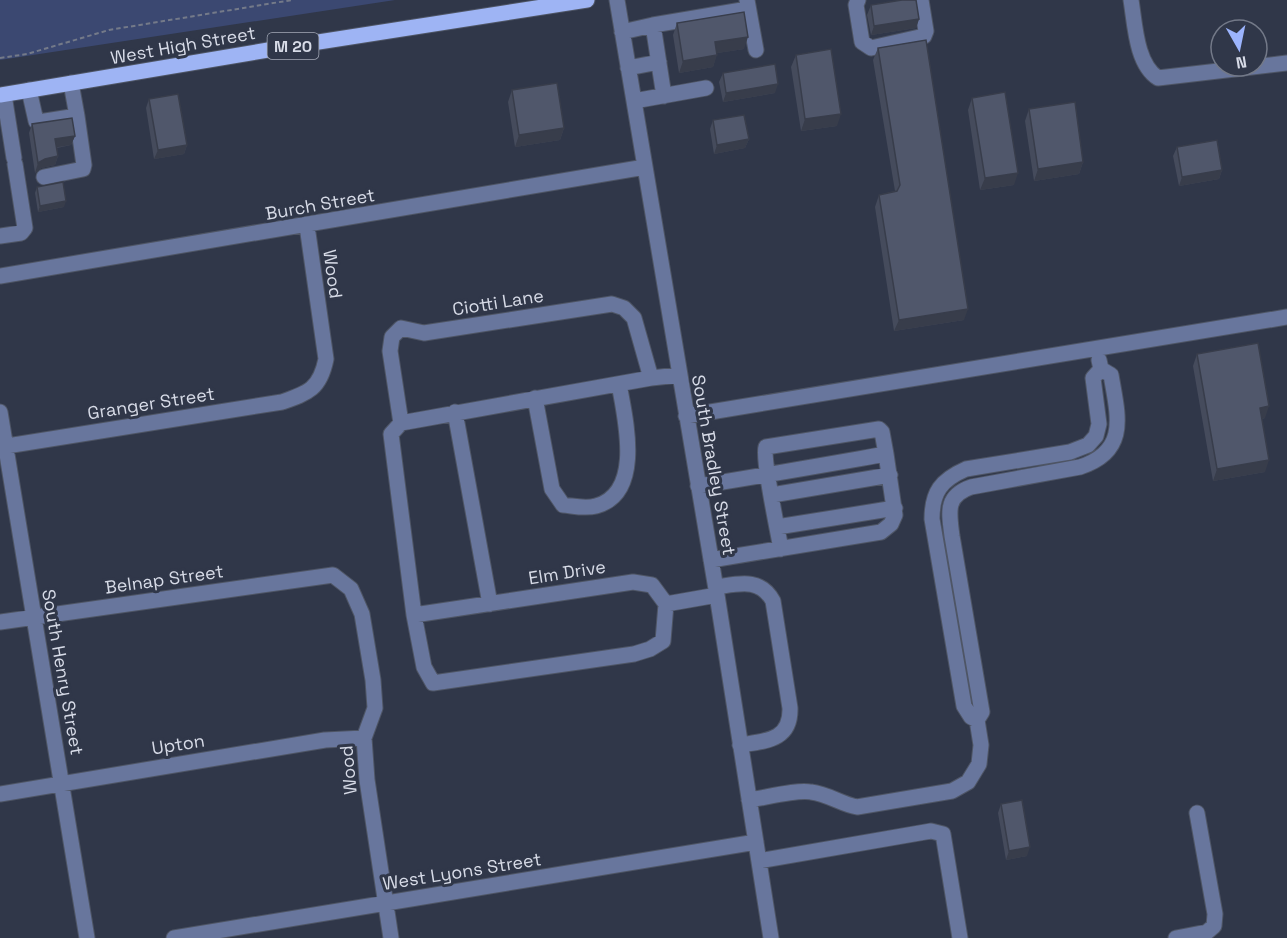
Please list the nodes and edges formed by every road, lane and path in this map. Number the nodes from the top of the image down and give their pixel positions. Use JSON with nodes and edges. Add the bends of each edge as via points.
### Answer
{"nodes":[{"id":1,"x":292,"y":0,"type":"edge"},
{"id":2,"x":587,"y":0,"type":"edge"},
{"id":3,"x":617,"y":0,"type":"edge"},
{"id":4,"x":858,"y":0,"type":"edge"},
{"id":5,"x":921,"y":0,"type":"edge"},
{"id":6,"x":1131,"y":0,"type":"edge"},
{"id":7,"x":747,"y":5,"type":"edge"},
{"id":8,"x":653,"y":25,"type":"junction"},
{"id":9,"x":622,"y":32,"type":"junction"},
{"id":10,"x":756,"y":50,"type":"dead end"},
{"id":11,"x":0,"y":58,"type":"edge"},
{"id":12,"x":659,"y":62,"type":"junction"},
{"id":13,"x":1287,"y":63,"type":"edge"},
{"id":14,"x":628,"y":68,"type":"junction"},
{"id":15,"x":71,"y":83,"type":"junction"},
{"id":16,"x":706,"y":88,"type":"dead end"},
{"id":17,"x":29,"y":90,"type":"junction"},
{"id":18,"x":2,"y":95,"type":"edge"},
{"id":19,"x":664,"y":96,"type":"junction"},
{"id":20,"x":634,"y":101,"type":"junction"},
{"id":21,"x":76,"y":116,"type":"junction"},
{"id":22,"x":645,"y":167,"type":"junction"},
{"id":23,"x":44,"y":177,"type":"dead end"},
{"id":24,"x":307,"y":226,"type":"junction"},
{"id":25,"x":0,"y":236,"type":"edge"},
{"id":26,"x":0,"y":276,"type":"edge"},
{"id":27,"x":1287,"y":317,"type":"edge"},
{"id":28,"x":1098,"y":348,"type":"junction"},
{"id":29,"x":679,"y":375,"type":"junction"},
{"id":30,"x":651,"y":378,"type":"junction"},
{"id":31,"x":619,"y":384,"type":"junction"},
{"id":32,"x":308,"y":393,"type":"joint"},
{"id":33,"x":535,"y":398,"type":"junction"},
{"id":34,"x":0,"y":412,"type":"edge"},
{"id":35,"x":455,"y":412,"type":"junction"},
{"id":36,"x":686,"y":416,"type":"junction"},
{"id":37,"x":401,"y":423,"type":"junction"},
{"id":38,"x":3,"y":446,"type":"edge"},
{"id":39,"x":886,"y":454,"type":"junction"},
{"id":40,"x":768,"y":474,"type":"junction"},
{"id":41,"x":890,"y":476,"type":"junction"},
{"id":42,"x":698,"y":486,"type":"junction"},
{"id":43,"x":772,"y":495,"type":"junction"},
{"id":44,"x":895,"y":508,"type":"junction"},
{"id":45,"x":777,"y":527,"type":"junction"},
{"id":46,"x":780,"y":549,"type":"junction"},
{"id":47,"x":711,"y":560,"type":"junction"},
{"id":48,"x":333,"y":576,"type":"joint"},
{"id":49,"x":716,"y":591,"type":"junction"},
{"id":50,"x":490,"y":604,"type":"junction"},
{"id":51,"x":666,"y":604,"type":"junction"},
{"id":52,"x":414,"y":615,"type":"junction"},
{"id":53,"x":33,"y":616,"type":"junction"},
{"id":54,"x":0,"y":622,"type":"edge"},
{"id":55,"x":364,"y":738,"type":"junction"},
{"id":56,"x":740,"y":745,"type":"junction"},
{"id":57,"x":62,"y":784,"type":"junction"},
{"id":58,"x":0,"y":794,"type":"edge"},
{"id":59,"x":749,"y":800,"type":"junction"},
{"id":60,"x":1197,"y":813,"type":"dead end"},
{"id":61,"x":756,"y":842,"type":"junction"},
{"id":62,"x":759,"y":861,"type":"junction"},
{"id":63,"x":385,"y":904,"type":"junction"},
{"id":64,"x":87,"y":938,"type":"edge"},
{"id":65,"x":174,"y":938,"type":"edge"},
{"id":66,"x":391,"y":938,"type":"edge"},
{"id":67,"x":771,"y":938,"type":"edge"},
{"id":68,"x":960,"y":938,"type":"edge"},
{"id":69,"x":1176,"y":938,"type":"edge"}],
"edges":[{"from":1,"to":11,"type":"path","via":[[109,30]]},
{"from":2,"to":15,"type":"main road","name":"West High Street","number":"M 20"},
{"from":3,"to":9,"type":"street","name":"South Bradley Street"},
{"from":4,"to":5,"type":"street","via":[[862,42],[871,48],[924,36]]},
{"from":6,"to":13,"type":"street","via":[[1142,61],[1148,72],[1158,78]]},
{"from":7,"to":8,"type":"street"},
{"from":7,"to":10,"type":"street"},
{"from":8,"to":9,"type":"street"},
{"from":8,"to":12,"type":"street"},
{"from":9,"to":14,"type":"street","name":"South Bradley Street"},
{"from":12,"to":14,"type":"street"},
{"from":12,"to":19,"type":"street"},
{"from":14,"to":20,"type":"street","name":"South Bradley Street"},
{"from":15,"to":17,"type":"main road","name":"West High Street","number":"M 20"},
{"from":15,"to":21,"type":"street"},
{"from":16,"to":19,"type":"street"},
{"from":17,"to":18,"type":"main road","name":"West High Street","number":"M 20"},
{"from":17,"to":21,"type":"street","via":[[36,121]]},
{"from":18,"to":25,"type":"street","via":[[25,228],[21,233]]},
{"from":19,"to":20,"type":"street"},
{"from":20,"to":22,"type":"street","name":"South Bradley Street"},
{"from":21,"to":23,"type":"street","via":[[83,169]]},
{"from":22,"to":24,"type":"street","name":"Burch Street"},
{"from":22,"to":29,"type":"street","name":"South Bradley Street"},
{"from":24,"to":26,"type":"street","name":"Burch Street"},
{"from":24,"to":32,"type":"street","name":"Wood","via":[[326,359],[323,375]]},
{"from":27,"to":28,"type":"street"},
{"from":28,"to":36,"type":"street"},
{"from":28,"to":59,"type":"street","via":[[1101,369],[1111,375],[1118,416],[1115,439],[1102,456],[1080,467],[971,487],[961,490],[952,501],[952,536],[982,712],[977,720],[979,765],[968,782],[952,791],[857,807],[809,791]]},
{"from":29,"to":30,"type":"street"},
{"from":29,"to":36,"type":"street","name":"South Bradley Street"},
{"from":30,"to":31,"type":"street"},
{"from":30,"to":37,"type":"street","name":"Ciotti Lane","via":[[634,318],[624,308],[612,304],[424,333],[401,328],[392,337],[390,351]]},
{"from":31,"to":33,"type":"street"},
{"from":31,"to":33,"type":"street","via":[[628,438],[627,470],[611,498],[597,506],[563,505],[552,489]]},
{"from":32,"to":38,"type":"street","name":"Granger Street","via":[[282,402]]},
{"from":33,"to":35,"type":"street"},
{"from":34,"to":38,"type":"street","name":"South Henry Street"},
{"from":35,"to":37,"type":"street"},
{"from":35,"to":50,"type":"street"},
{"from":36,"to":42,"type":"street","name":"South Bradley Street"},
{"from":37,"to":52,"type":"street","via":[[391,434]]},
{"from":38,"to":53,"type":"street","name":"South Henry Street"},
{"from":39,"to":40,"type":"street"},
{"from":39,"to":40,"type":"street","via":[[879,429],[772,445],[764,452]]},
{"from":39,"to":41,"type":"street"},
{"from":40,"to":42,"type":"street"},
{"from":40,"to":43,"type":"street"},
{"from":41,"to":43,"type":"street"},
{"from":41,"to":44,"type":"street"},
{"from":42,"to":47,"type":"street","name":"South Bradley Street"},
{"from":43,"to":45,"type":"street"},
{"from":44,"to":45,"type":"street"},
{"from":44,"to":46,"type":"street","via":[[891,524],[881,532]]},
{"from":45,"to":46,"type":"street"},
{"from":46,"to":47,"type":"street"},
{"from":47,"to":49,"type":"street","name":"South Bradley Street"},
{"from":48,"to":53,"type":"street","name":"Belnap Street"},
{"from":48,"to":55,"type":"street","name":"Wood","via":[[351,589],[362,614],[375,708]]},
{"from":49,"to":51,"type":"street"},
{"from":49,"to":56,"type":"street","name":"South Bradley Street"},
{"from":49,"to":56,"type":"street","via":[[753,583],[773,601],[790,708],[788,725],[777,737]]},
{"from":50,"to":51,"type":"street","name":"Elm Drive","via":[[633,582],[652,585]]},
{"from":50,"to":52,"type":"street","name":"Elm Drive"},
{"from":51,"to":52,"type":"street","via":[[663,641],[650,650],[433,683],[424,667]]},
{"from":53,"to":54,"type":"street","name":"Belnap Street"},
{"from":53,"to":57,"type":"street","name":"South Henry Street"},
{"from":55,"to":57,"type":"street","name":"Upton","via":[[325,740]]},
{"from":55,"to":63,"type":"street","name":"Wood"},
{"from":56,"to":59,"type":"street","name":"South Bradley Street"},
{"from":57,"to":58,"type":"street","name":"Upton"},
{"from":57,"to":64,"type":"street","name":"South Henry Street"},
{"from":59,"to":61,"type":"street","name":"South Bradley Street"},
{"from":60,"to":69,"type":"street","via":[[1214,926],[1207,932]]},
{"from":61,"to":62,"type":"street","name":"South Bradley Street"},
{"from":61,"to":63,"type":"street","name":"West Lyons Street"},
{"from":62,"to":67,"type":"street","name":"South Bradley Street"},
{"from":62,"to":68,"type":"street","via":[[931,831],[943,834]]},
{"from":63,"to":65,"type":"street","name":"West Lyons Street"},
{"from":63,"to":66,"type":"street","name":"Wood"}]}
